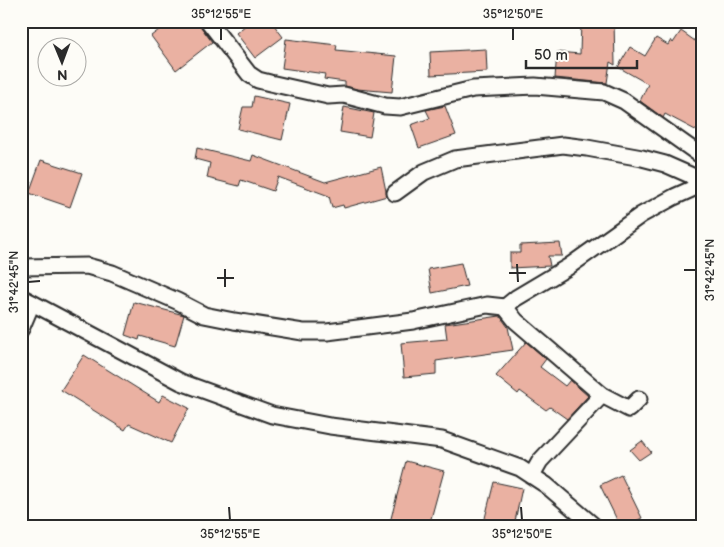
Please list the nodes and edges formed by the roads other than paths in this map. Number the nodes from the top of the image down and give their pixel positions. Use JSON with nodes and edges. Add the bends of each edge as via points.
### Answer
{"nodes":[{"id":1,"x":208,"y":21,"type":"edge"},
{"id":2,"x":703,"y":157,"type":"edge"},
{"id":3,"x":702,"y":184,"type":"edge"},
{"id":4,"x":395,"y":193,"type":"dead end"},
{"id":5,"x":21,"y":267,"type":"edge"},
{"id":6,"x":27,"y":300,"type":"edge"},
{"id":7,"x":505,"y":307,"type":"junction"},
{"id":8,"x":21,"y":329,"type":"edge"},
{"id":9,"x":602,"y":395,"type":"junction"},
{"id":10,"x":639,"y":399,"type":"dead end"},
{"id":11,"x":532,"y":475,"type":"junction"},
{"id":12,"x":594,"y":526,"type":"edge"}],
"edges":[{"from":1,"to":2,"type":"street","via":[[249,74],[258,80],[400,108],[473,89],[502,86],[604,92],[624,101]]},
{"from":3,"to":4,"type":"street","via":[[657,162],[563,145],[455,159],[424,172]]},
{"from":3,"to":7,"type":"street","via":[[641,215]]},
{"from":5,"to":7,"type":"street","via":[[87,266],[112,273],[204,315],[303,332],[413,321],[487,304]]},
{"from":6,"to":8,"type":"street"},
{"from":6,"to":11,"type":"street","via":[[181,382],[272,415],[442,440]]},
{"from":7,"to":9,"type":"street","via":[[516,322]]},
{"from":9,"to":10,"type":"street","via":[[629,409]]},
{"from":9,"to":11,"type":"street","via":[[540,461]]},
{"from":11,"to":12,"type":"street"}]}
